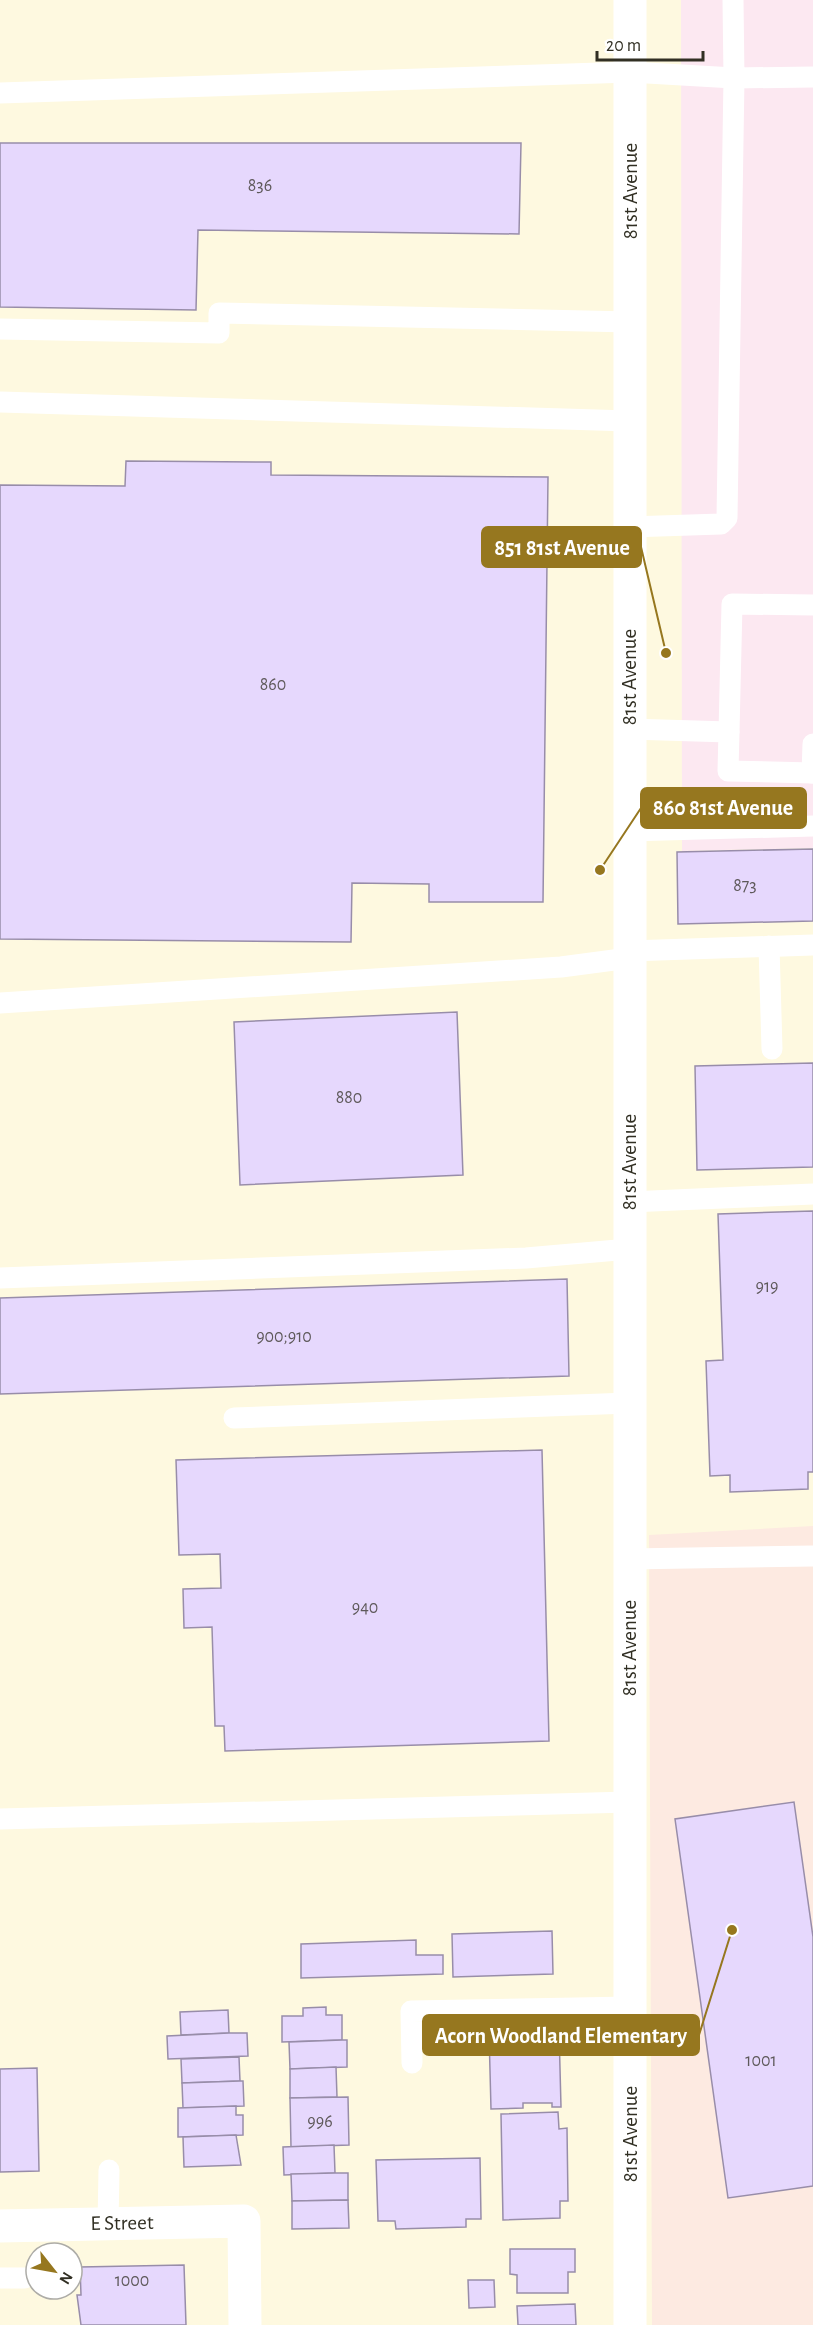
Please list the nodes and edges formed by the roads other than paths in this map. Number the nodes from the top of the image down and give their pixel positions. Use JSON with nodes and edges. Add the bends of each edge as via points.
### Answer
{"nodes":[{"id":1,"x":630,"y":0,"type":"edge"},
{"id":2,"x":733,"y":0,"type":"edge"},
{"id":3,"x":630,"y":72,"type":"junction"},
{"id":4,"x":813,"y":76,"type":"edge"},
{"id":5,"x":734,"y":78,"type":"junction"},
{"id":6,"x":0,"y":93,"type":"edge"},
{"id":7,"x":630,"y":322,"type":"junction"},
{"id":8,"x":0,"y":328,"type":"edge"},
{"id":9,"x":0,"y":402,"type":"edge"},
{"id":10,"x":629,"y":422,"type":"junction"},
{"id":11,"x":629,"y":527,"type":"junction"},
{"id":12,"x":813,"y":605,"type":"edge"},
{"id":13,"x":629,"y":729,"type":"junction"},
{"id":14,"x":729,"y":732,"type":"junction"},
{"id":15,"x":813,"y":744,"type":"edge"},
{"id":16,"x":813,"y":773,"type":"edge"},
{"id":17,"x":813,"y":826,"type":"edge"},
{"id":18,"x":629,"y":831,"type":"junction"},
{"id":19,"x":813,"y":945,"type":"edge"},
{"id":20,"x":770,"y":946,"type":"junction"},
{"id":21,"x":629,"y":954,"type":"junction"},
{"id":22,"x":0,"y":1003,"type":"edge"},
{"id":23,"x":772,"y":1049,"type":"dead end"},
{"id":24,"x":813,"y":1194,"type":"edge"},
{"id":25,"x":629,"y":1202,"type":"junction"},
{"id":26,"x":629,"y":1249,"type":"junction"},
{"id":27,"x":0,"y":1278,"type":"edge"},
{"id":28,"x":629,"y":1403,"type":"junction"},
{"id":29,"x":234,"y":1418,"type":"dead end"},
{"id":30,"x":813,"y":1556,"type":"edge"},
{"id":31,"x":629,"y":1558,"type":"junction"},
{"id":32,"x":629,"y":1802,"type":"junction"},
{"id":33,"x":0,"y":1820,"type":"edge"},
{"id":34,"x":630,"y":2007,"type":"junction"},
{"id":35,"x":412,"y":2063,"type":"dead end"},
{"id":36,"x":109,"y":2170,"type":"dead end"},
{"id":37,"x":108,"y":2224,"type":"junction"},
{"id":38,"x":0,"y":2226,"type":"edge"},
{"id":39,"x":0,"y":2278,"type":"edge"},
{"id":40,"x":24,"y":2278,"type":"edge"},
{"id":41,"x":245,"y":2325,"type":"edge"},
{"id":42,"x":630,"y":2325,"type":"edge"}],
"edges":[{"from":1,"to":3,"type":"street","name":"81st Avenue"},
{"from":2,"to":5,"type":"lane"},
{"from":3,"to":5,"type":"lane"},
{"from":3,"to":6,"type":"lane"},
{"from":3,"to":7,"type":"street","name":"81st Avenue"},
{"from":4,"to":5,"type":"lane"},
{"from":5,"to":11,"type":"lane","via":[[727,518],[721,524]]},
{"from":7,"to":8,"type":"lane","via":[[219,313],[219,333]]},
{"from":7,"to":10,"type":"street","name":"81st Avenue"},
{"from":9,"to":10,"type":"lane"},
{"from":10,"to":11,"type":"street","name":"81st Avenue"},
{"from":11,"to":13,"type":"street","name":"81st Avenue"},
{"from":12,"to":14,"type":"lane","via":[[732,603]]},
{"from":13,"to":14,"type":"lane"},
{"from":13,"to":18,"type":"street","name":"81st Avenue"},
{"from":14,"to":16,"type":"lane","via":[[729,771]]},
{"from":15,"to":16,"type":"lane"},
{"from":17,"to":18,"type":"lane"},
{"from":18,"to":21,"type":"street","name":"81st Avenue"},
{"from":19,"to":20,"type":"lane"},
{"from":20,"to":21,"type":"lane"},
{"from":20,"to":23,"type":"lane"},
{"from":21,"to":22,"type":"lane","via":[[561,967]]},
{"from":21,"to":25,"type":"street","name":"81st Avenue"},
{"from":24,"to":25,"type":"lane"},
{"from":25,"to":26,"type":"street","name":"81st Avenue"},
{"from":26,"to":27,"type":"lane","via":[[526,1258]]},
{"from":26,"to":28,"type":"street","name":"81st Avenue"},
{"from":28,"to":29,"type":"lane"},
{"from":28,"to":31,"type":"street","name":"81st Avenue"},
{"from":30,"to":31,"type":"lane"},
{"from":31,"to":32,"type":"street","name":"81st Avenue"},
{"from":32,"to":33,"type":"lane"},
{"from":32,"to":34,"type":"street","name":"81st Avenue"},
{"from":34,"to":35,"type":"lane","via":[[411,2011]]},
{"from":34,"to":42,"type":"street","name":"81st Avenue"},
{"from":36,"to":37,"type":"lane"},
{"from":37,"to":38,"type":"street","name":"E Street"},
{"from":37,"to":41,"type":"street","name":"E Street","via":[[244,2221]]},
{"from":39,"to":40,"type":"lane"}]}
